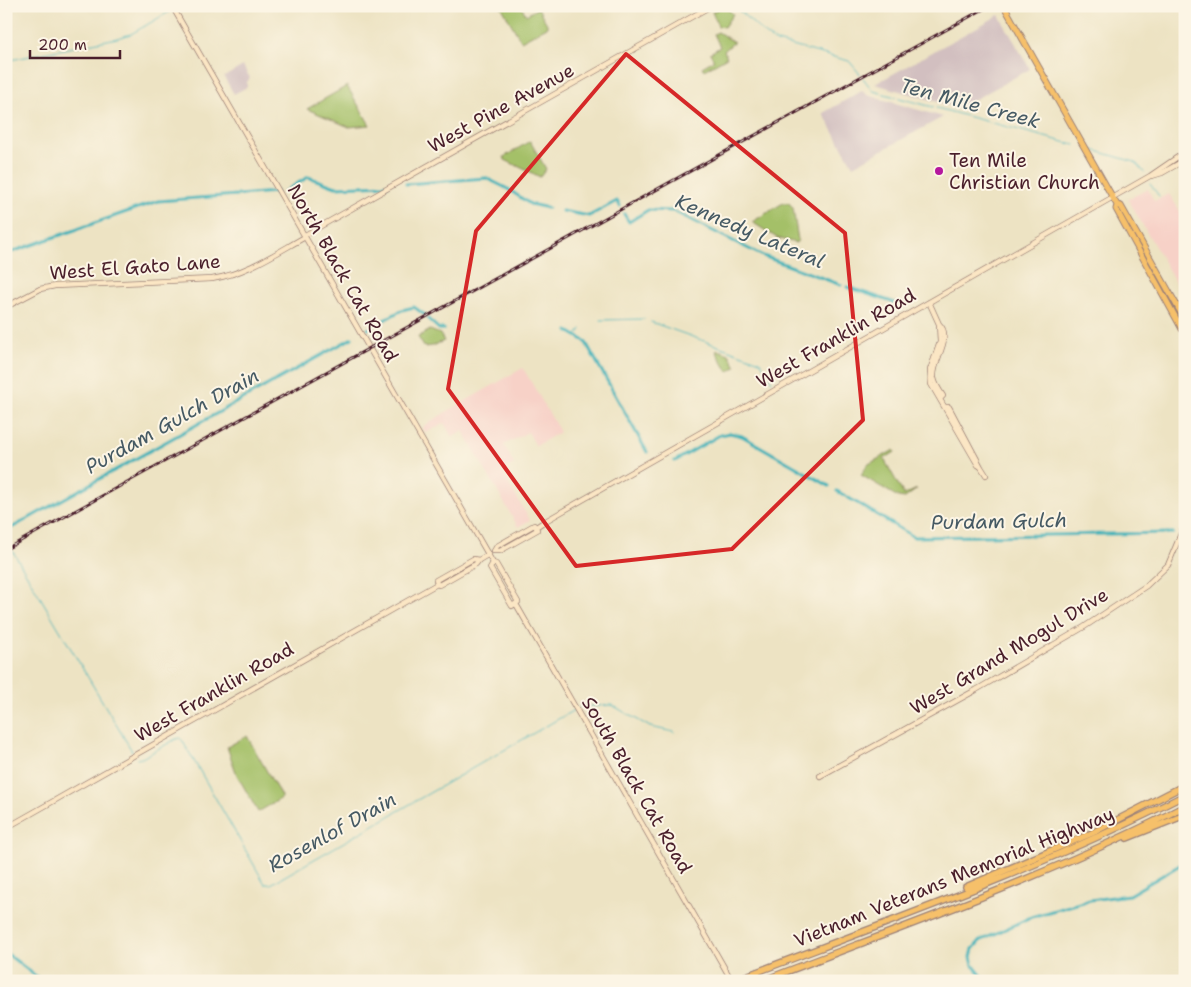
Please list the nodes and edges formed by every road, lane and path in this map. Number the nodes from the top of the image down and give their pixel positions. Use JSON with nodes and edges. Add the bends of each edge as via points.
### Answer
{"nodes":[{"id":1,"x":172,"y":6,"type":"edge"},
{"id":2,"x":711,"y":6,"type":"edge"},
{"id":3,"x":1004,"y":6,"type":"edge"},
{"id":4,"x":1185,"y":152,"type":"edge"},
{"id":5,"x":1185,"y":160,"type":"edge"},
{"id":6,"x":1150,"y":176,"type":"junction"},
{"id":7,"x":1112,"y":197,"type":"junction"},
{"id":8,"x":1117,"y":205,"type":"junction"},
{"id":9,"x":305,"y":236,"type":"junction"},
{"id":10,"x":239,"y":272,"type":"joint"},
{"id":11,"x":929,"y":302,"type":"junction"},
{"id":12,"x":6,"y":307,"type":"edge"},
{"id":13,"x":1185,"y":320,"type":"edge"},
{"id":14,"x":1185,"y":330,"type":"edge"},
{"id":15,"x":986,"y":475,"type":"dead end"},
{"id":16,"x":1185,"y":524,"type":"edge"},
{"id":17,"x":488,"y":555,"type":"junction"},
{"id":18,"x":820,"y":776,"type":"dead end"},
{"id":19,"x":1185,"y":785,"type":"edge"},
{"id":20,"x":1185,"y":795,"type":"edge"},
{"id":21,"x":1185,"y":806,"type":"edge"},
{"id":22,"x":1185,"y":816,"type":"edge"},
{"id":23,"x":6,"y":828,"type":"edge"},
{"id":24,"x":1106,"y":845,"type":"junction"},
{"id":25,"x":882,"y":924,"type":"junction"},
{"id":26,"x":732,"y":981,"type":"edge"},
{"id":27,"x":762,"y":981,"type":"edge"}],
"edges":[{"from":1,"to":9,"type":"main road","name":"North Black Cat Road"},
{"from":2,"to":9,"type":"main road","name":"West Pine Avenue"},
{"from":3,"to":7,"type":"main road"},
{"from":4,"to":6,"type":"main road","name":"West Franklin Road"},
{"from":5,"to":6,"type":"main road","name":"West Franklin Road"},
{"from":6,"to":7,"type":"main road","name":"West Franklin Road"},
{"from":7,"to":8,"type":"main road"},
{"from":7,"to":11,"type":"main road","name":"West Franklin Road"},
{"from":8,"to":13,"type":"main road","via":[[1121,206]]},
{"from":8,"to":14,"type":"main road","via":[[1116,209]]},
{"from":9,"to":10,"type":"main road","name":"West Pine Avenue"},
{"from":9,"to":17,"type":"main road","name":"North Black Cat Road"},
{"from":10,"to":12,"type":"main road","name":"West El Gato Lane","via":[[212,280],[50,287]]},
{"from":11,"to":15,"type":"main road","via":[[944,330],[944,343],[934,365],[934,377],[943,396],[941,398]]},
{"from":11,"to":17,"type":"main road","name":"West Franklin Road","via":[[497,546]]},
{"from":16,"to":18,"type":"main road","name":"West Grand Mogul Drive","via":[[1168,565],[1146,586],[1084,627],[976,690]]},
{"from":17,"to":23,"type":"main road","name":"West Franklin Road","via":[[479,560],[473,558],[436,580],[437,584]]},
{"from":17,"to":26,"type":"main road","name":"South Black Cat Road","via":[[492,563],[490,568],[498,582],[512,606],[516,604]]},
{"from":19,"to":25,"type":"highway","via":[[1092,833]]},
{"from":20,"to":25,"type":"highway","name":"Vietnam Veterans Memorial Highway","via":[[1056,856]]},
{"from":21,"to":24,"type":"highway","name":"Vietnam Veterans Memorial Highway"},
{"from":22,"to":24,"type":"highway"},
{"from":24,"to":27,"type":"highway","name":"Vietnam Veterans Memorial Highway"},
{"from":25,"to":26,"type":"highway","name":"Vietnam Veterans Memorial Highway"}]}
